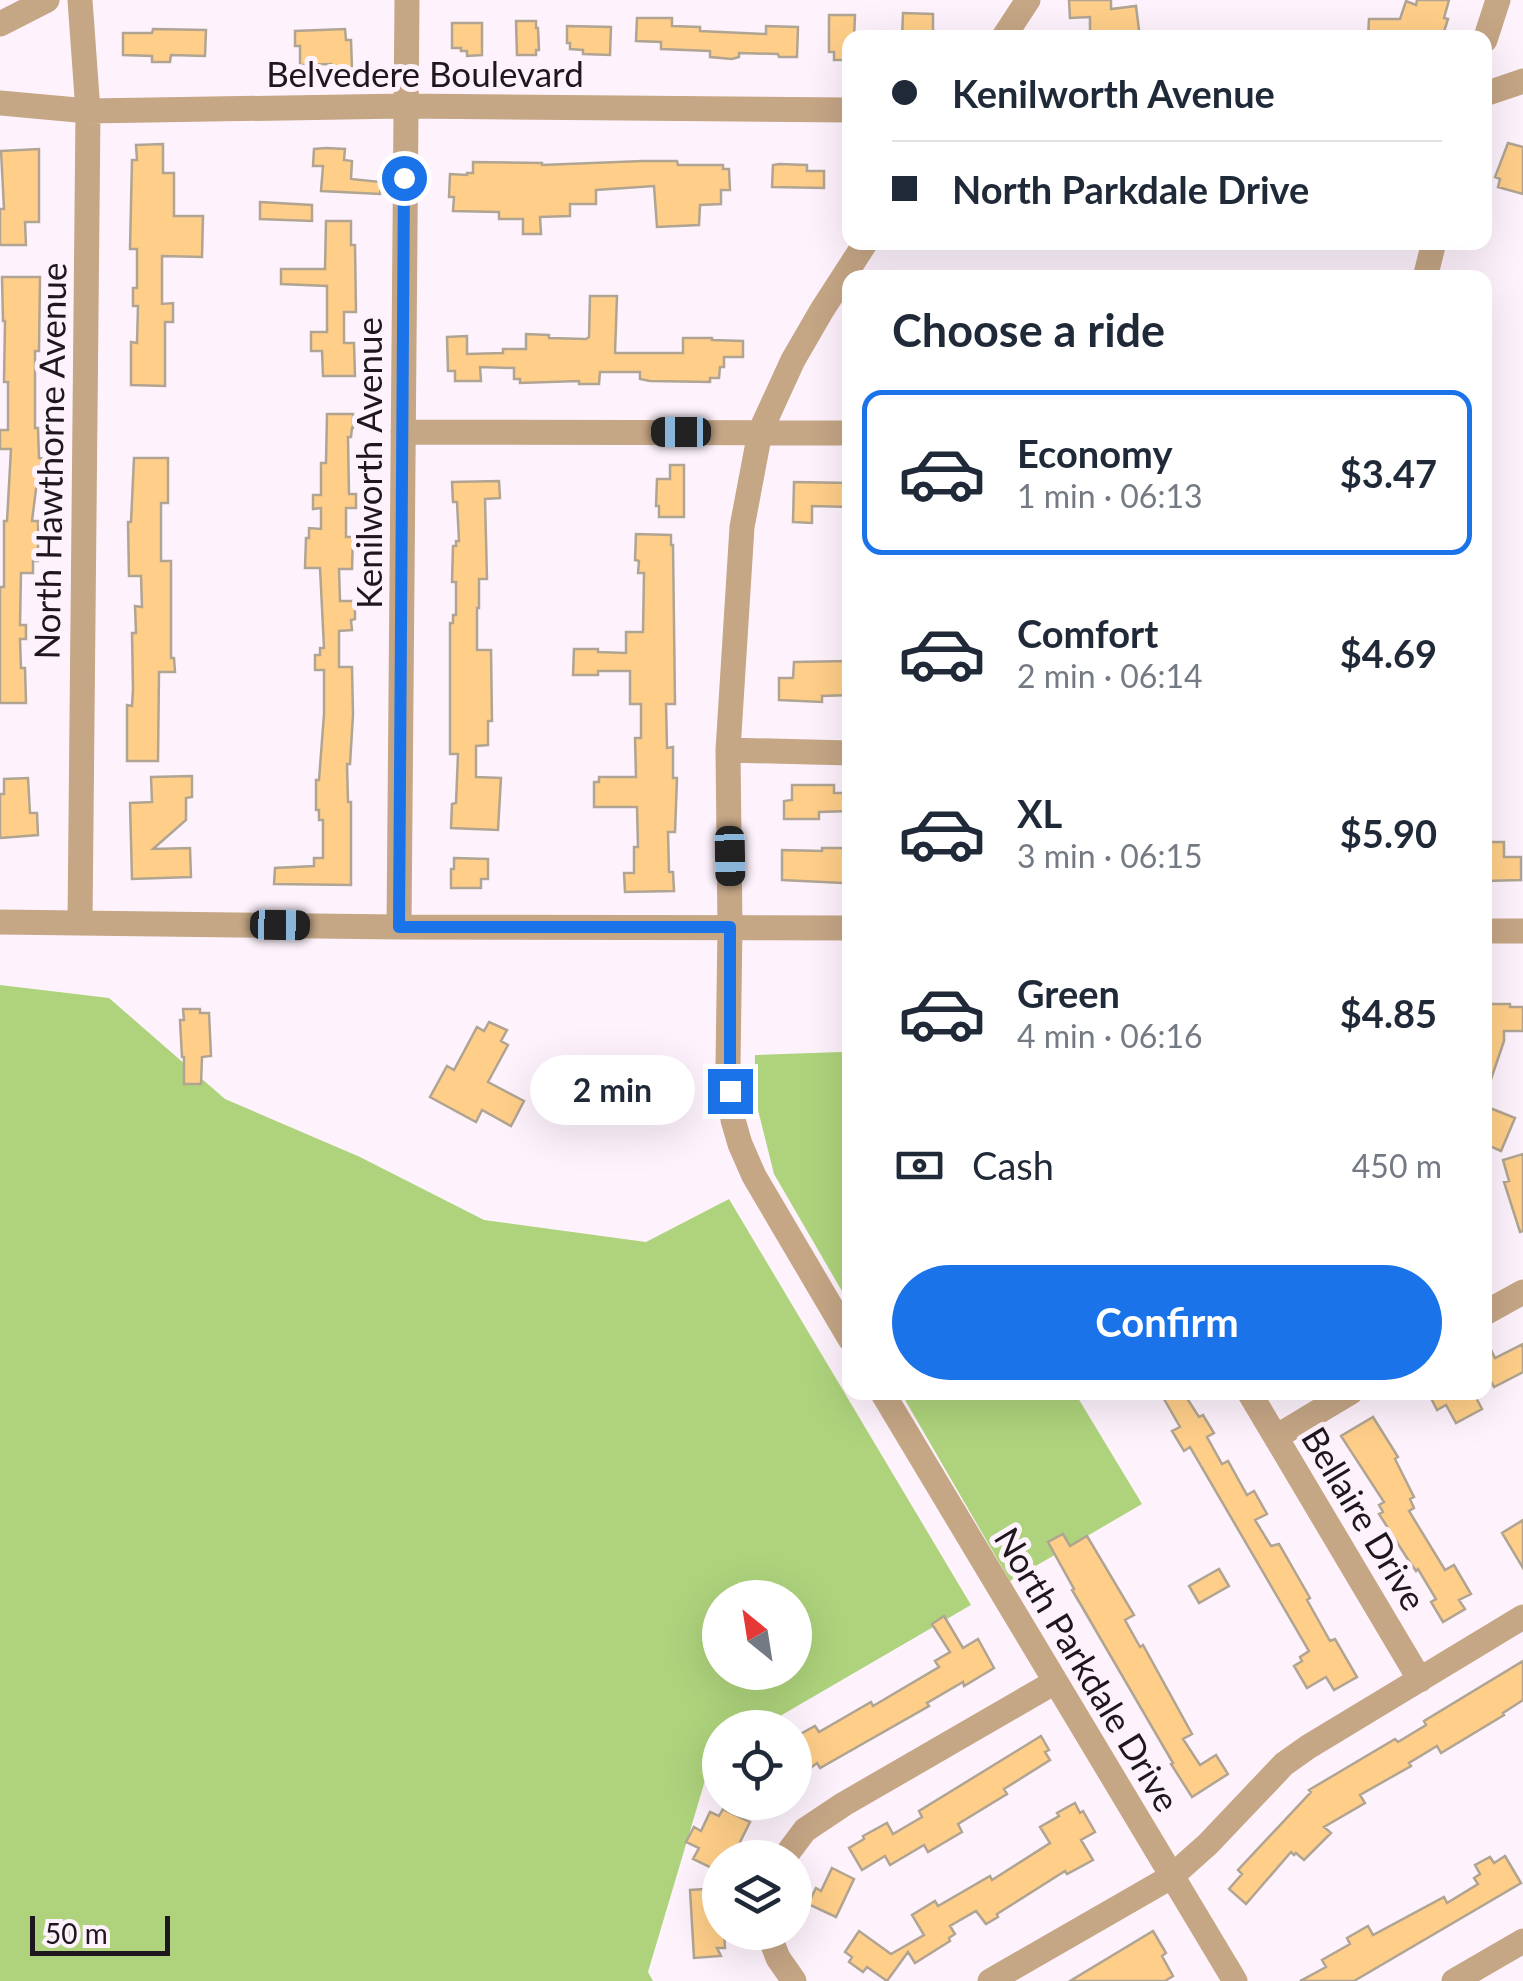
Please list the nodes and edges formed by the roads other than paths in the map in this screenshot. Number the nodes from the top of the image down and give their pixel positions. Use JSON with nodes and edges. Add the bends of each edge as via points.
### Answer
{"nodes":[{"id":1,"x":46,"y":0,"type":"edge"},
{"id":2,"x":80,"y":0,"type":"edge"},
{"id":3,"x":407,"y":0,"type":"edge"},
{"id":4,"x":1028,"y":0,"type":"edge"},
{"id":5,"x":1498,"y":0,"type":"edge"},
{"id":6,"x":0,"y":24,"type":"edge"},
{"id":7,"x":1008,"y":30,"type":"edge"},
{"id":8,"x":1488,"y":30,"type":"edge"},
{"id":9,"x":1523,"y":82,"type":"edge"},
{"id":10,"x":1492,"y":92,"type":"edge"},
{"id":11,"x":0,"y":103,"type":"edge"},
{"id":12,"x":405,"y":106,"type":"junction"},
{"id":13,"x":842,"y":110,"type":"edge"},
{"id":14,"x":88,"y":111,"type":"junction"},
{"id":15,"x":842,"y":279,"type":"edge"},
{"id":16,"x":403,"y":432,"type":"junction"},
{"id":17,"x":760,"y":432,"type":"junction"},
{"id":18,"x":842,"y":433,"type":"edge"},
{"id":19,"x":728,"y":750,"type":"junction"},
{"id":20,"x":842,"y":752,"type":"edge"},
{"id":21,"x":0,"y":922,"type":"edge"},
{"id":22,"x":80,"y":923,"type":"junction"},
{"id":23,"x":399,"y":927,"type":"junction"},
{"id":24,"x":730,"y":927,"type":"junction"},
{"id":25,"x":842,"y":928,"type":"edge"},
{"id":26,"x":1492,"y":931,"type":"edge"},
{"id":27,"x":1523,"y":931,"type":"edge"},
{"id":28,"x":1523,"y":1292,"type":"edge"},
{"id":29,"x":1492,"y":1300,"type":"edge"},
{"id":30,"x":842,"y":1325,"type":"edge"},
{"id":31,"x":887,"y":1400,"type":"edge"},
{"id":32,"x":1253,"y":1400,"type":"edge"},
{"id":33,"x":1338,"y":1400,"type":"edge"},
{"id":34,"x":1276,"y":1437,"type":"junction"},
{"id":35,"x":1523,"y":1617,"type":"edge"},
{"id":36,"x":1420,"y":1680,"type":"junction"},
{"id":37,"x":1054,"y":1682,"type":"junction"},
{"id":38,"x":798,"y":1840,"type":"edge"},
{"id":39,"x":1171,"y":1877,"type":"junction"},
{"id":40,"x":1523,"y":1941,"type":"edge"},
{"id":41,"x":775,"y":1950,"type":"edge"},
{"id":42,"x":794,"y":1981,"type":"edge"},
{"id":43,"x":990,"y":1981,"type":"edge"},
{"id":44,"x":1235,"y":1981,"type":"edge"},
{"id":45,"x":1454,"y":1981,"type":"edge"}],
"edges":[{"from":1,"to":6,"type":"street"},
{"from":2,"to":14,"type":"street","name":"North Hawthorne Avenue"},
{"from":3,"to":12,"type":"street","name":"Kenilworth Avenue"},
{"from":4,"to":7,"type":"street"},
{"from":5,"to":8,"type":"street"},
{"from":9,"to":10,"type":"street"},
{"from":11,"to":14,"type":"street","name":"Belvedere Boulevard"},
{"from":12,"to":13,"type":"street","name":"Belvedere Boulevard"},
{"from":12,"to":14,"type":"street","name":"Belvedere Boulevard"},
{"from":12,"to":16,"type":"street","name":"Kenilworth Avenue"},
{"from":14,"to":22,"type":"street","name":"North Hawthorne Avenue"},
{"from":15,"to":17,"type":"street","via":[[792,360]]},
{"from":16,"to":17,"type":"street"},
{"from":16,"to":23,"type":"street","name":"Kenilworth Avenue"},
{"from":17,"to":18,"type":"street"},
{"from":17,"to":19,"type":"street","via":[[742,527]]},
{"from":19,"to":20,"type":"street"},
{"from":19,"to":24,"type":"street"},
{"from":21,"to":22,"type":"street"},
{"from":22,"to":23,"type":"street"},
{"from":23,"to":24,"type":"street"},
{"from":24,"to":25,"type":"street"},
{"from":24,"to":30,"type":"street","via":[[733,1120],[763,1192]]},
{"from":26,"to":27,"type":"street"},
{"from":28,"to":29,"type":"street"},
{"from":31,"to":37,"type":"street","name":"North Parkdale Drive"},
{"from":32,"to":34,"type":"street","name":"Bellaire Drive"},
{"from":33,"to":34,"type":"street"},
{"from":34,"to":36,"type":"street","name":"Bellaire Drive"},
{"from":35,"to":36,"type":"street"},
{"from":36,"to":39,"type":"street","via":[[1284,1764]]},
{"from":37,"to":38,"type":"street","via":[[844,1804]]},
{"from":37,"to":39,"type":"street","name":"North Parkdale Drive"},
{"from":39,"to":43,"type":"street"},
{"from":39,"to":44,"type":"street","name":"North Parkdale Drive"},
{"from":40,"to":45,"type":"street"},
{"from":41,"to":42,"type":"street"}]}
